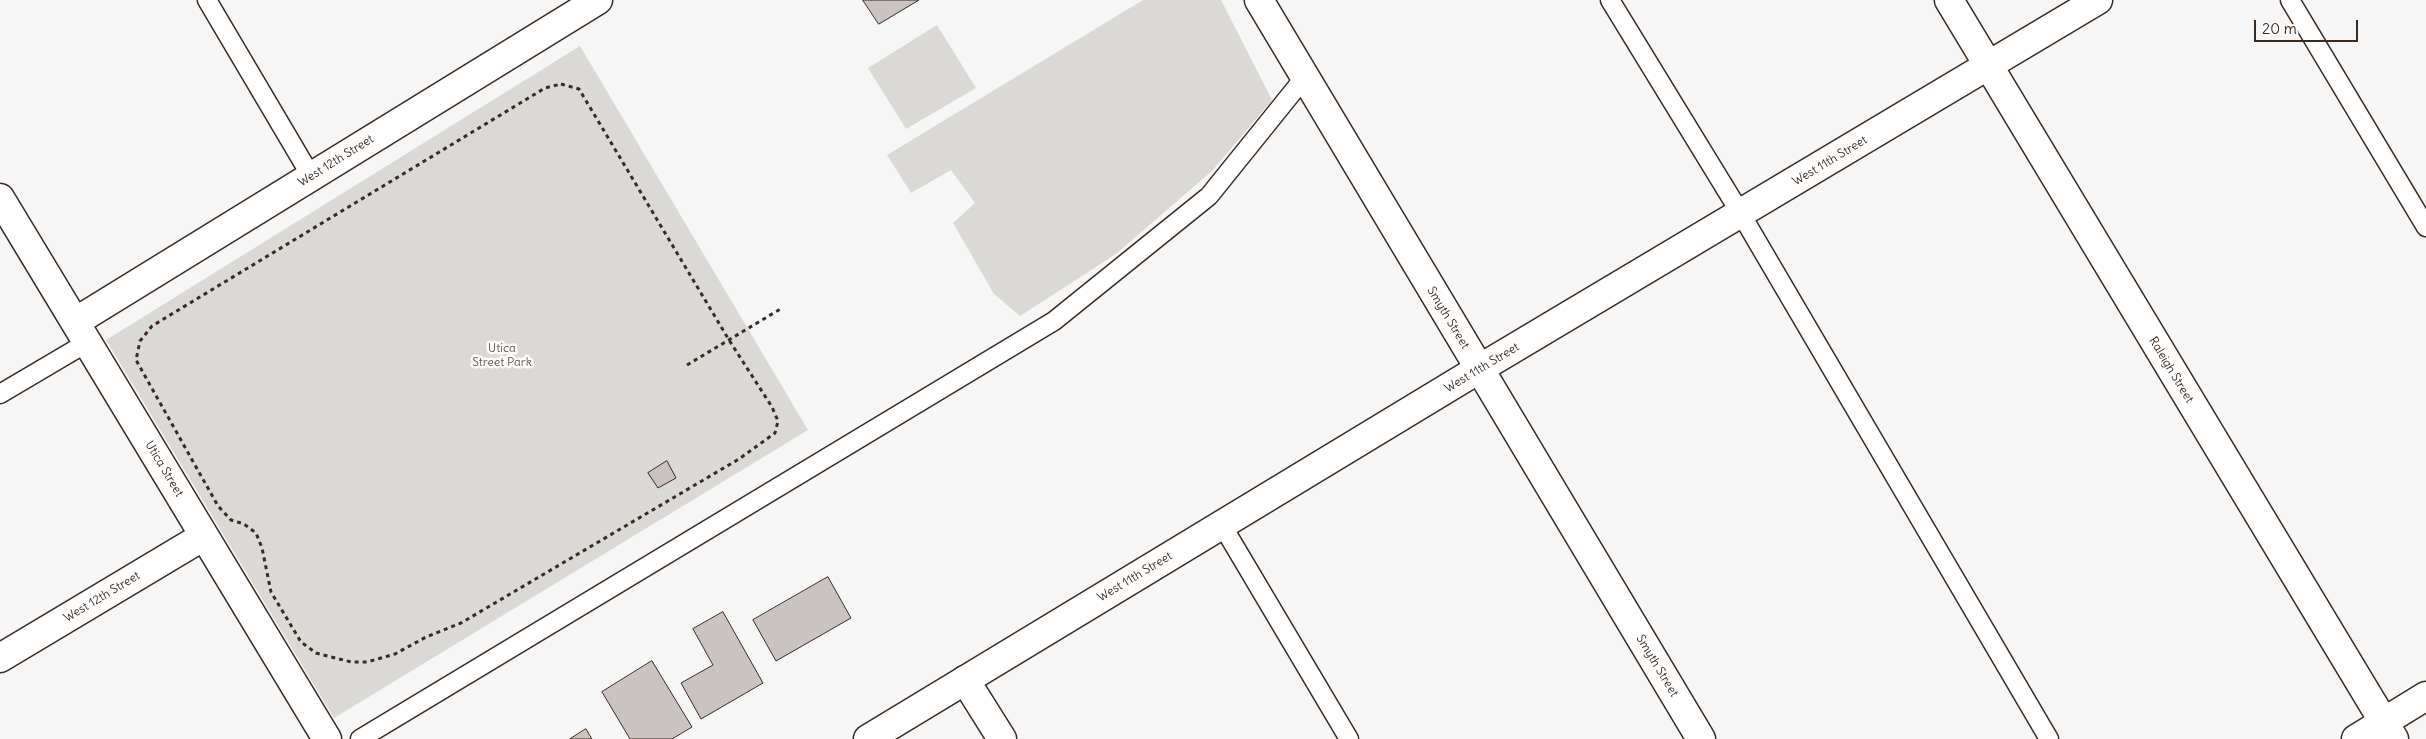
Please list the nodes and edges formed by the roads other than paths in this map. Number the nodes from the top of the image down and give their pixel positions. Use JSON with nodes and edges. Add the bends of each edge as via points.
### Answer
{"nodes":[{"id":1,"x":207,"y":0,"type":"edge"},
{"id":2,"x":1259,"y":0,"type":"edge"},
{"id":3,"x":1610,"y":0,"type":"edge"},
{"id":4,"x":1949,"y":0,"type":"edge"},
{"id":5,"x":2098,"y":0,"type":"edge"},
{"id":6,"x":2290,"y":0,"type":"edge"},
{"id":7,"x":584,"y":4,"type":"edge"},
{"id":8,"x":1988,"y":67,"type":"junction"},
{"id":9,"x":1304,"y":78,"type":"junction"},
{"id":10,"x":311,"y":176,"type":"junction"},
{"id":11,"x":0,"y":198,"type":"edge"},
{"id":12,"x":1741,"y":214,"type":"junction"},
{"id":13,"x":2426,"y":227,"type":"edge"},
{"id":14,"x":81,"y":332,"type":"junction"},
{"id":15,"x":1479,"y":369,"type":"junction"},
{"id":16,"x":0,"y":394,"type":"edge"},
{"id":17,"x":1222,"y":525,"type":"junction"},
{"id":18,"x":204,"y":536,"type":"junction"},
{"id":19,"x":0,"y":658,"type":"edge"},
{"id":20,"x":965,"y":680,"type":"junction"},
{"id":21,"x":2426,"y":696,"type":"edge"},
{"id":22,"x":2389,"y":730,"type":"edge"},
{"id":23,"x":327,"y":739,"type":"edge"},
{"id":24,"x":360,"y":739,"type":"edge"},
{"id":25,"x":868,"y":739,"type":"edge"},
{"id":26,"x":1002,"y":739,"type":"edge"},
{"id":27,"x":1349,"y":739,"type":"edge"},
{"id":28,"x":1701,"y":739,"type":"edge"},
{"id":29,"x":2049,"y":739,"type":"edge"},
{"id":30,"x":2356,"y":739,"type":"edge"}],
"edges":[{"from":1,"to":10,"type":"lane"},
{"from":2,"to":9,"type":"street","name":"Smyth Street"},
{"from":3,"to":12,"type":"lane"},
{"from":4,"to":8,"type":"street","name":"Raleigh Street"},
{"from":5,"to":8,"type":"street","name":"West 11th Street"},
{"from":6,"to":13,"type":"lane"},
{"from":7,"to":10,"type":"street","name":"West 12th Street"},
{"from":8,"to":12,"type":"street","name":"West 11th Street"},
{"from":8,"to":22,"type":"street","name":"Raleigh Street"},
{"from":9,"to":15,"type":"street","name":"Smyth Street"},
{"from":9,"to":24,"type":"lane","via":[[1209,196],[1054,321]]},
{"from":10,"to":14,"type":"street","name":"West 12th Street"},
{"from":11,"to":14,"type":"street","name":"Utica Street"},
{"from":12,"to":15,"type":"street","name":"West 11th Street"},
{"from":12,"to":29,"type":"lane"},
{"from":14,"to":16,"type":"lane"},
{"from":14,"to":18,"type":"street","name":"Utica Street"},
{"from":15,"to":17,"type":"street","name":"West 11th Street"},
{"from":15,"to":28,"type":"street","name":"Smyth Street"},
{"from":17,"to":20,"type":"street","name":"West 11th Street"},
{"from":17,"to":27,"type":"lane"},
{"from":18,"to":19,"type":"street","name":"West 12th Street"},
{"from":18,"to":23,"type":"street","name":"Utica Street"},
{"from":20,"to":25,"type":"street","name":"West 11th Street"},
{"from":20,"to":26,"type":"street"},
{"from":21,"to":22,"type":"street"},
{"from":22,"to":30,"type":"street"}]}
